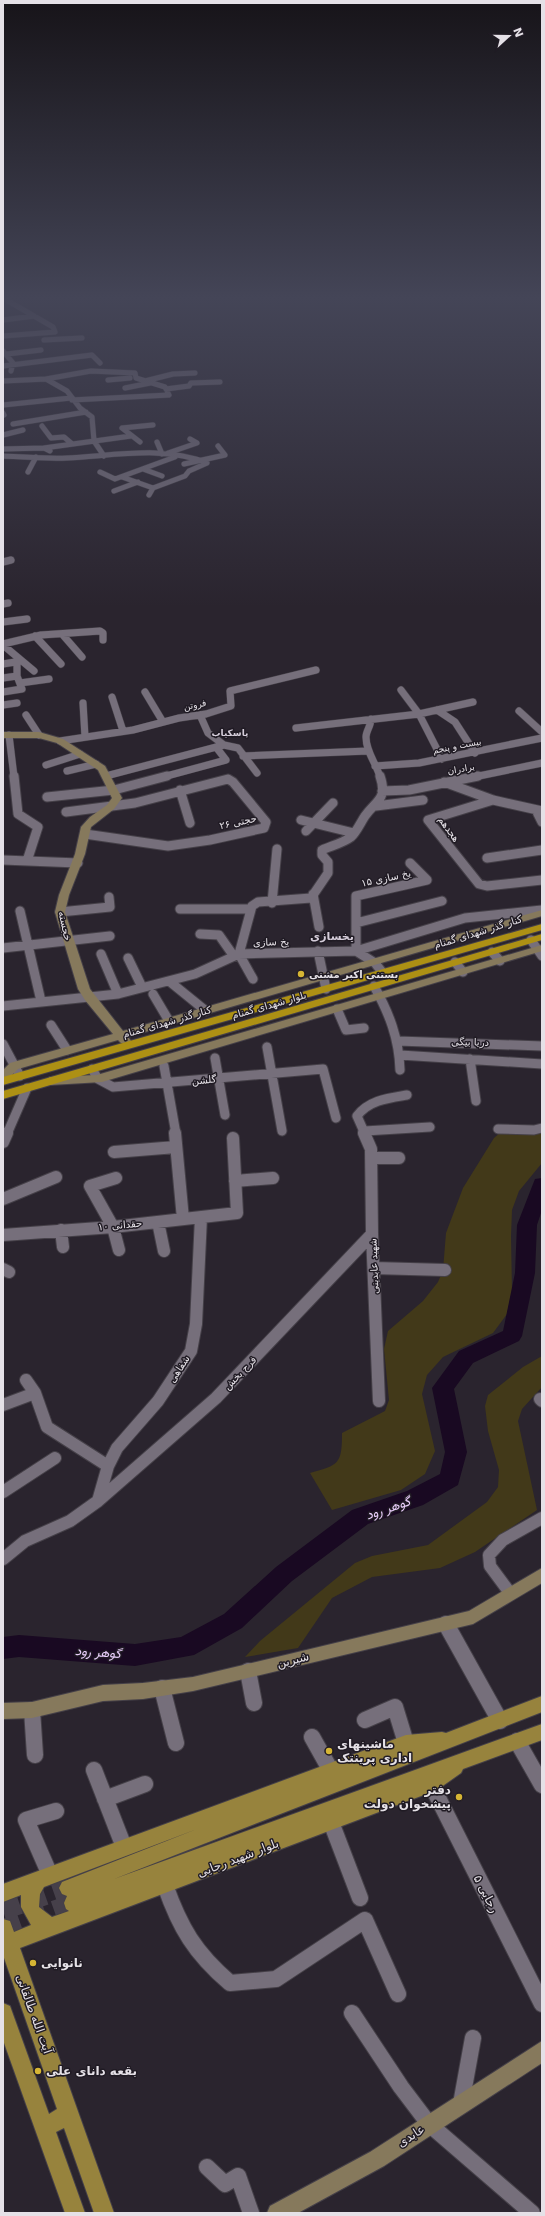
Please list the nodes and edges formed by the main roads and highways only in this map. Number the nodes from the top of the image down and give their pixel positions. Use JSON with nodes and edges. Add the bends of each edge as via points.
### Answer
{"nodes":[{"id":1,"x":542,"y":926,"type":"edge"},
{"id":2,"x":539,"y":946,"type":"edge"},
{"id":3,"x":217,"y":1019,"type":"junction"},
{"id":4,"x":226,"y":1030,"type":"junction"},
{"id":5,"x":3,"y":1081,"type":"edge"},
{"id":6,"x":3,"y":1095,"type":"edge"},
{"id":7,"x":542,"y":1704,"type":"edge"},
{"id":8,"x":542,"y":1732,"type":"edge"},
{"id":9,"x":457,"y":1738,"type":"junction"},
{"id":10,"x":462,"y":1761,"type":"junction"},
{"id":11,"x":44,"y":1877,"type":"junction"},
{"id":12,"x":3,"y":1893,"type":"edge"},
{"id":13,"x":51,"y":1926,"type":"junction"},
{"id":14,"x":6,"y":1936,"type":"edge"},
{"id":15,"x":3,"y":2013,"type":"edge"},
{"id":16,"x":69,"y":2114,"type":"junction"},
{"id":17,"x":44,"y":2128,"type":"junction"},
{"id":18,"x":76,"y":2213,"type":"edge"},
{"id":19,"x":104,"y":2213,"type":"edge"}],
"edges":[{"from":1,"to":3,"type":"highway","name":"بلوار شهدای گمنام","via":[[382,972],[324,984]]},
{"from":2,"to":4,"type":"highway","name":"بلوار شهدای گمنام","via":[[492,952]]},
{"from":3,"to":4,"type":"highway"},
{"from":3,"to":5,"type":"highway","name":"بلوار شهدای گمنام"},
{"from":4,"to":6,"type":"highway","name":"بلوار شهدای گمنام"},
{"from":7,"to":9,"type":"main road","name":"بلوار شهید رجایی"},
{"from":8,"to":10,"type":"main road","name":"بلوار شهید رجایی"},
{"from":9,"to":10,"type":"main road","name":"بلوار شهید رجایی","via":[[70,1896]]},
{"from":9,"to":11,"type":"main road","name":"بلوار شهید رجایی","via":[[406,1743]]},
{"from":10,"to":13,"type":"main road","name":"بلوار شهید رجایی","via":[[437,1782]]},
{"from":11,"to":12,"type":"main road","name":"بلوار شهید رجایی"},
{"from":11,"to":13,"type":"main road","via":[[31,1891],[31,1907],[33,1915],[40,1922]]},
{"from":13,"to":14,"type":"main road","name":"بلوار شهید رجایی"},
{"from":14,"to":16,"type":"main road","name":"آیت الله طالقانی"},
{"from":15,"to":17,"type":"main road"},
{"from":16,"to":17,"type":"main road"},
{"from":16,"to":19,"type":"main road","name":"آیت الله طالقانی"},
{"from":17,"to":18,"type":"main road"}]}
